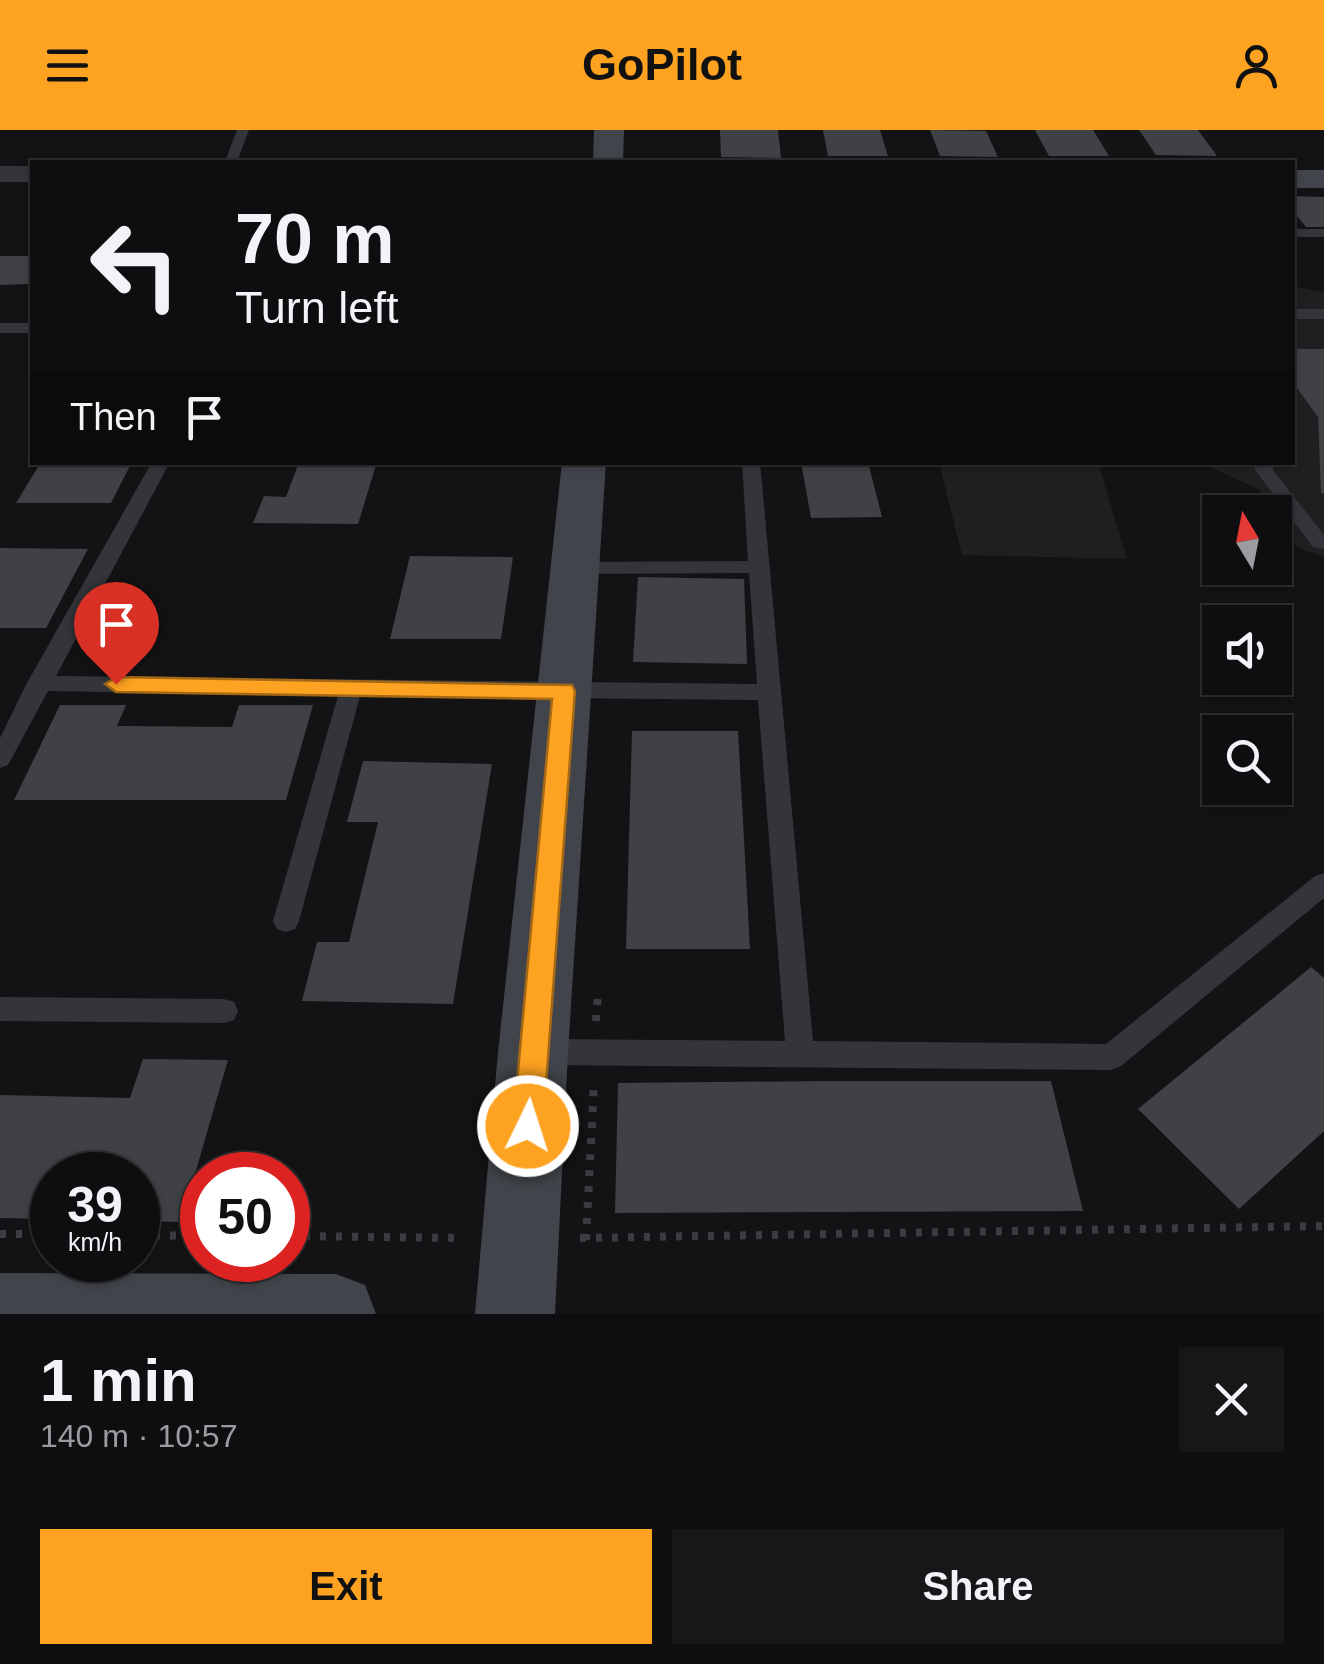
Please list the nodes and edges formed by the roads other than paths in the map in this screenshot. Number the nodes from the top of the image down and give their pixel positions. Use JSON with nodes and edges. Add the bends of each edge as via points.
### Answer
{"nodes":[{"id":1,"x":244,"y":130,"type":"edge"},
{"id":2,"x":610,"y":130,"type":"edge"},
{"id":3,"x":231,"y":160,"type":"edge"},
{"id":4,"x":608,"y":160,"type":"edge"},
{"id":5,"x":0,"y":174,"type":"edge"},
{"id":6,"x":30,"y":174,"type":"edge"},
{"id":7,"x":1295,"y":178,"type":"edge"},
{"id":8,"x":1324,"y":178,"type":"edge"},
{"id":9,"x":1295,"y":233,"type":"edge"},
{"id":10,"x":1324,"y":233,"type":"edge"},
{"id":11,"x":1295,"y":314,"type":"edge"},
{"id":12,"x":1324,"y":314,"type":"edge"},
{"id":13,"x":0,"y":328,"type":"edge"},
{"id":14,"x":30,"y":328,"type":"edge"},
{"id":15,"x":159,"y":465,"type":"edge"},
{"id":16,"x":584,"y":465,"type":"edge"},
{"id":17,"x":751,"y":465,"type":"edge"},
{"id":18,"x":1264,"y":465,"type":"edge"},
{"id":19,"x":1324,"y":543,"type":"edge"},
{"id":20,"x":575,"y":568,"type":"junction"},
{"id":21,"x":758,"y":568,"type":"junction"},
{"id":22,"x":38,"y":683,"type":"junction"},
{"id":23,"x":351,"y":688,"type":"junction"},
{"id":24,"x":564,"y":691,"type":"junction"},
{"id":25,"x":770,"y":692,"type":"junction"},
{"id":26,"x":0,"y":758,"type":"edge"},
{"id":27,"x":1324,"y":883,"type":"edge"},
{"id":28,"x":286,"y":921,"type":"dead end"},
{"id":29,"x":0,"y":1009,"type":"edge"},
{"id":30,"x":224,"y":1011,"type":"dead end"},
{"id":31,"x":533,"y":1052,"type":"junction"},
{"id":32,"x":800,"y":1052,"type":"junction"},
{"id":33,"x":0,"y":1313,"type":"edge"},
{"id":34,"x":8,"y":1313,"type":"edge"},
{"id":35,"x":336,"y":1314,"type":"edge"},
{"id":36,"x":515,"y":1314,"type":"edge"}],
"edges":[{"from":1,"to":3,"type":"lane"},
{"from":2,"to":4,"type":"main road"},
{"from":5,"to":6,"type":"street"},
{"from":7,"to":8,"type":"main road"},
{"from":9,"to":10,"type":"lane"},
{"from":11,"to":12,"type":"lane"},
{"from":13,"to":14,"type":"lane"},
{"from":15,"to":22,"type":"lane"},
{"from":16,"to":20,"type":"main road"},
{"from":17,"to":21,"type":"lane"},
{"from":18,"to":19,"type":"lane"},
{"from":20,"to":21,"type":"lane"},
{"from":20,"to":24,"type":"main road"},
{"from":21,"to":25,"type":"lane"},
{"from":22,"to":23,"type":"lane"},
{"from":22,"to":26,"type":"lane"},
{"from":23,"to":24,"type":"lane"},
{"from":23,"to":28,"type":"lane"},
{"from":24,"to":25,"type":"lane"},
{"from":24,"to":31,"type":"main road"},
{"from":25,"to":32,"type":"lane"},
{"from":27,"to":32,"type":"lane","via":[[1111,1057]]},
{"from":29,"to":30,"type":"lane"},
{"from":31,"to":32,"type":"lane"},
{"from":31,"to":36,"type":"main road"},
{"from":33,"to":34,"type":"main road"},
{"from":34,"to":35,"type":"main road"}]}
